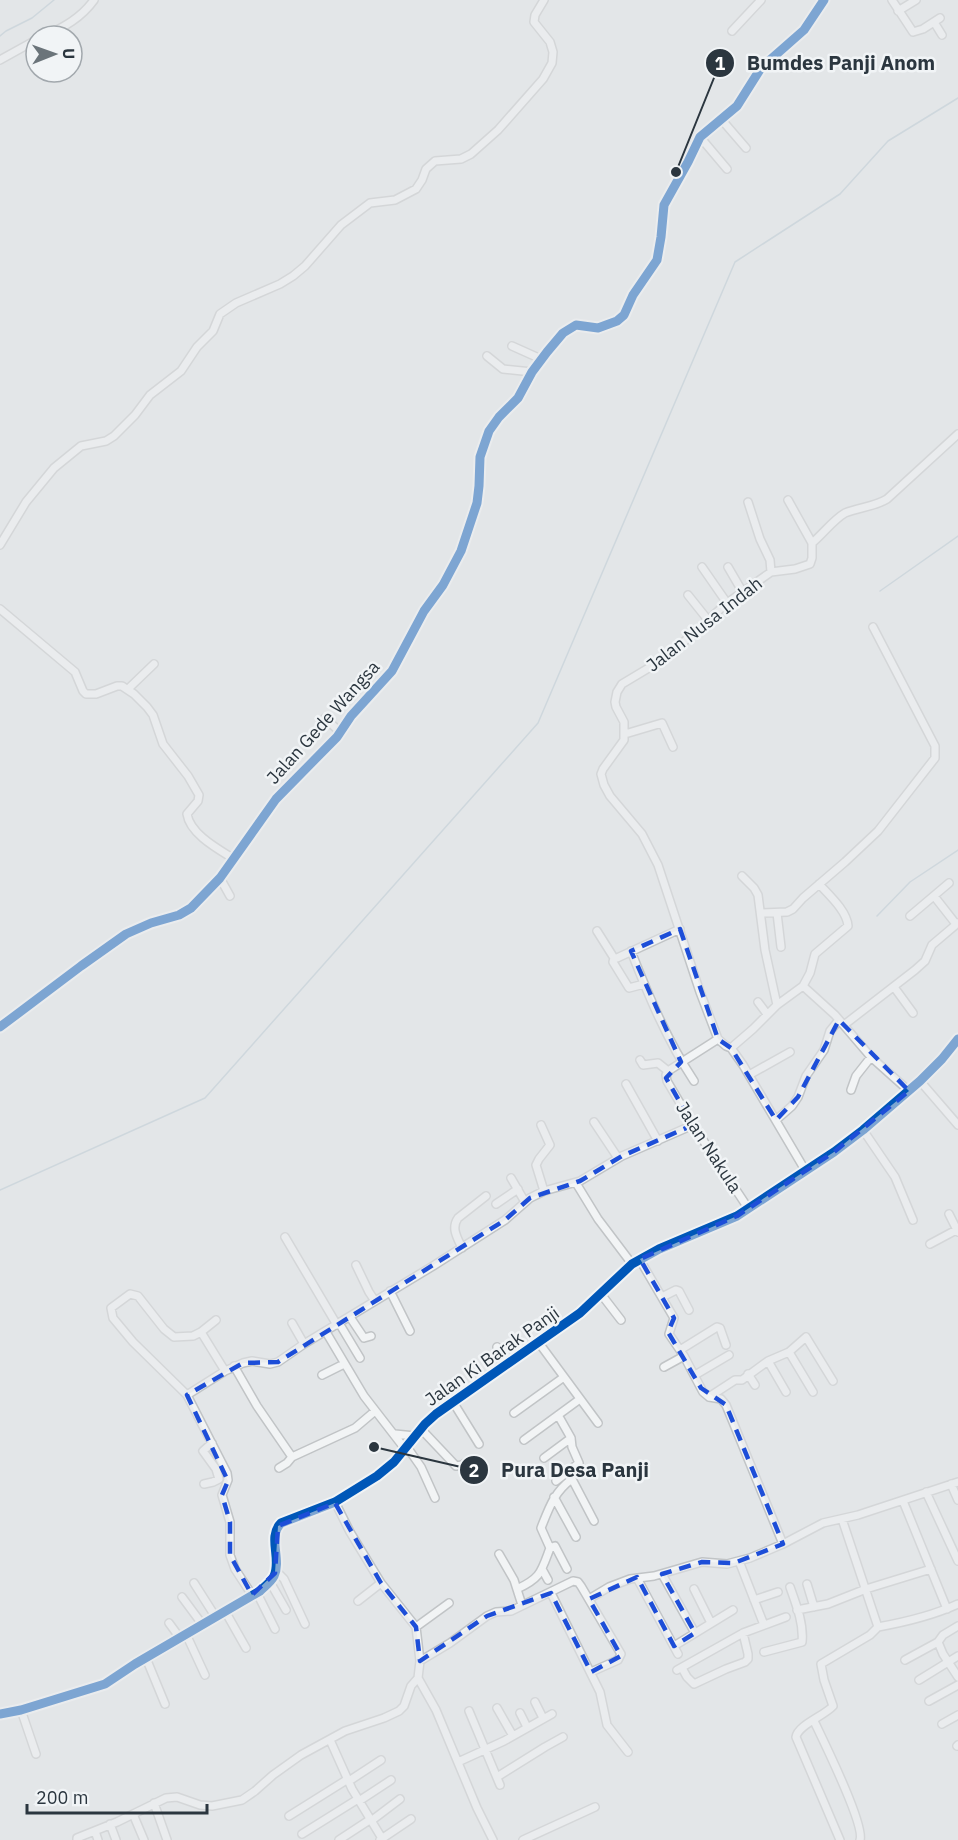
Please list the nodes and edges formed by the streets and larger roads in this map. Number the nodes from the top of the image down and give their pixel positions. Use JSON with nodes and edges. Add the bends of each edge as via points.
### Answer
{"nodes":[{"id":1,"x":94,"y":0,"type":"edge"},
{"id":2,"x":544,"y":0,"type":"edge"},
{"id":3,"x":761,"y":0,"type":"edge"},
{"id":4,"x":824,"y":0,"type":"edge"},
{"id":5,"x":892,"y":0,"type":"edge"},
{"id":6,"x":916,"y":0,"type":"edge"},
{"id":7,"x":898,"y":11,"type":"junction"},
{"id":8,"x":69,"y":24,"type":"edge"},
{"id":9,"x":732,"y":31,"type":"dead end"},
{"id":10,"x":942,"y":35,"type":"dead end"},
{"id":11,"x":24,"y":47,"type":"edge"},
{"id":12,"x":0,"y":60,"type":"edge"},
{"id":13,"x":721,"y":119,"type":"junction"},
{"id":14,"x":700,"y":137,"type":"junction"},
{"id":15,"x":746,"y":148,"type":"dead end"},
{"id":16,"x":727,"y":169,"type":"dead end"},
{"id":17,"x":512,"y":345,"type":"dead end"},
{"id":18,"x":487,"y":356,"type":"dead end"},
{"id":19,"x":541,"y":359,"type":"junction"},
{"id":20,"x":532,"y":372,"type":"junction"},
{"id":21,"x":958,"y":434,"type":"edge"},
{"id":22,"x":788,"y":500,"type":"dead end"},
{"id":23,"x":747,"y":502,"type":"dead end"},
{"id":24,"x":812,"y":543,"type":"junction"},
{"id":25,"x":0,"y":545,"type":"edge"},
{"id":26,"x":702,"y":567,"type":"dead end"},
{"id":27,"x":728,"y":567,"type":"dead end"},
{"id":28,"x":771,"y":572,"type":"junction"},
{"id":29,"x":742,"y":591,"type":"junction"},
{"id":30,"x":688,"y":595,"type":"dead end"},
{"id":31,"x":727,"y":603,"type":"junction"},
{"id":32,"x":0,"y":609,"type":"edge"},
{"id":33,"x":708,"y":620,"type":"junction"},
{"id":34,"x":873,"y":627,"type":"dead end"},
{"id":35,"x":154,"y":664,"type":"dead end"},
{"id":36,"x":128,"y":689,"type":"junction"},
{"id":37,"x":325,"y":718,"type":"dead end"},
{"id":38,"x":340,"y":732,"type":"junction"},
{"id":39,"x":625,"y":734,"type":"junction"},
{"id":40,"x":673,"y":747,"type":"dead end"},
{"id":41,"x":234,"y":859,"type":"junction"},
{"id":42,"x":742,"y":876,"type":"dead end"},
{"id":43,"x":220,"y":878,"type":"junction"},
{"id":44,"x":949,"y":883,"type":"dead end"},
{"id":45,"x":819,"y":884,"type":"junction"},
{"id":46,"x":230,"y":896,"type":"dead end"},
{"id":47,"x":934,"y":896,"type":"junction"},
{"id":48,"x":760,"y":913,"type":"junction"},
{"id":49,"x":777,"y":914,"type":"junction"},
{"id":50,"x":910,"y":916,"type":"dead end"},
{"id":51,"x":957,"y":923,"type":"edge"},
{"id":52,"x":680,"y":929,"type":"junction"},
{"id":53,"x":597,"y":932,"type":"dead end"},
{"id":54,"x":781,"y":947,"type":"dead end"},
{"id":55,"x":632,"y":951,"type":"junction"},
{"id":56,"x":614,"y":958,"type":"junction"},
{"id":57,"x":644,"y":984,"type":"junction"},
{"id":58,"x":803,"y":986,"type":"junction"},
{"id":59,"x":894,"y":987,"type":"junction"},
{"id":60,"x":758,"y":1002,"type":"dead end"},
{"id":61,"x":777,"y":1005,"type":"junction"},
{"id":62,"x":913,"y":1013,"type":"dead end"},
{"id":63,"x":767,"y":1014,"type":"junction"},
{"id":64,"x":842,"y":1023,"type":"junction"},
{"id":65,"x":0,"y":1027,"type":"edge"},
{"id":66,"x":718,"y":1039,"type":"junction"},
{"id":67,"x":958,"y":1039,"type":"edge"},
{"id":68,"x":731,"y":1048,"type":"junction"},
{"id":69,"x":790,"y":1052,"type":"dead end"},
{"id":70,"x":871,"y":1057,"type":"junction"},
{"id":71,"x":640,"y":1060,"type":"dead end"},
{"id":72,"x":682,"y":1062,"type":"junction"},
{"id":73,"x":668,"y":1071,"type":"junction"},
{"id":74,"x":750,"y":1075,"type":"junction"},
{"id":75,"x":694,"y":1081,"type":"dead end"},
{"id":76,"x":920,"y":1082,"type":"junction"},
{"id":77,"x":626,"y":1084,"type":"dead end"},
{"id":78,"x":851,"y":1090,"type":"dead end"},
{"id":79,"x":909,"y":1091,"type":"junction"},
{"id":80,"x":776,"y":1120,"type":"junction"},
{"id":81,"x":594,"y":1122,"type":"dead end"},
{"id":82,"x":541,"y":1125,"type":"dead end"},
{"id":83,"x":693,"y":1125,"type":"junction"},
{"id":84,"x":958,"y":1125,"type":"edge"},
{"id":85,"x":863,"y":1130,"type":"junction"},
{"id":86,"x":658,"y":1141,"type":"junction"},
{"id":87,"x":618,"y":1158,"type":"junction"},
{"id":88,"x":805,"y":1170,"type":"junction"},
{"id":89,"x":511,"y":1178,"type":"dead end"},
{"id":90,"x":576,"y":1183,"type":"junction"},
{"id":91,"x":518,"y":1190,"type":"junction"},
{"id":92,"x":544,"y":1191,"type":"junction"},
{"id":93,"x":486,"y":1196,"type":"dead end"},
{"id":94,"x":525,"y":1202,"type":"junction"},
{"id":95,"x":496,"y":1204,"type":"dead end"},
{"id":96,"x":748,"y":1208,"type":"junction"},
{"id":97,"x":949,"y":1214,"type":"dead end"},
{"id":98,"x":914,"y":1220,"type":"dead end"},
{"id":99,"x":958,"y":1230,"type":"edge"},
{"id":100,"x":285,"y":1237,"type":"dead end"},
{"id":101,"x":930,"y":1244,"type":"dead end"},
{"id":102,"x":462,"y":1248,"type":"junction"},
{"id":103,"x":640,"y":1260,"type":"junction"},
{"id":104,"x":632,"y":1264,"type":"junction"},
{"id":105,"x":356,"y":1265,"type":"dead end"},
{"id":106,"x":390,"y":1291,"type":"junction"},
{"id":107,"x":601,"y":1294,"type":"junction"},
{"id":108,"x":662,"y":1297,"type":"junction"},
{"id":109,"x":375,"y":1301,"type":"junction"},
{"id":110,"x":688,"y":1310,"type":"dead end"},
{"id":111,"x":350,"y":1317,"type":"junction"},
{"id":112,"x":216,"y":1320,"type":"dead end"},
{"id":113,"x":621,"y":1320,"type":"dead end"},
{"id":114,"x":292,"y":1323,"type":"dead end"},
{"id":115,"x":338,"y":1324,"type":"junction"},
{"id":116,"x":410,"y":1331,"type":"dead end"},
{"id":117,"x":201,"y":1332,"type":"junction"},
{"id":118,"x":326,"y":1332,"type":"junction"},
{"id":119,"x":371,"y":1336,"type":"dead end"},
{"id":120,"x":539,"y":1343,"type":"junction"},
{"id":121,"x":304,"y":1344,"type":"junction"},
{"id":122,"x":726,"y":1344,"type":"dead end"},
{"id":123,"x":497,"y":1347,"type":"dead end"},
{"id":124,"x":789,"y":1352,"type":"junction"},
{"id":125,"x":682,"y":1353,"type":"junction"},
{"id":126,"x":729,"y":1355,"type":"dead end"},
{"id":127,"x":360,"y":1358,"type":"dead end"},
{"id":128,"x":768,"y":1361,"type":"junction"},
{"id":129,"x":344,"y":1364,"type":"junction"},
{"id":130,"x":506,"y":1365,"type":"junction"},
{"id":131,"x":234,"y":1366,"type":"junction"},
{"id":132,"x":664,"y":1367,"type":"dead end"},
{"id":133,"x":225,"y":1371,"type":"junction"},
{"id":134,"x":748,"y":1374,"type":"junction"},
{"id":135,"x":322,"y":1375,"type":"dead end"},
{"id":136,"x":694,"y":1375,"type":"junction"},
{"id":137,"x":564,"y":1377,"type":"junction"},
{"id":138,"x":833,"y":1381,"type":"dead end"},
{"id":139,"x":755,"y":1385,"type":"dead end"},
{"id":140,"x":786,"y":1392,"type":"dead end"},
{"id":141,"x":813,"y":1392,"type":"dead end"},
{"id":142,"x":187,"y":1395,"type":"junction"},
{"id":143,"x":710,"y":1397,"type":"junction"},
{"id":144,"x":580,"y":1399,"type":"junction"},
{"id":145,"x":453,"y":1402,"type":"junction"},
{"id":146,"x":375,"y":1411,"type":"junction"},
{"id":147,"x":514,"y":1413,"type":"dead end"},
{"id":148,"x":558,"y":1415,"type":"junction"},
{"id":149,"x":598,"y":1423,"type":"dead end"},
{"id":150,"x":421,"y":1429,"type":"junction"},
{"id":151,"x":395,"y":1434,"type":"junction"},
{"id":152,"x":415,"y":1436,"type":"junction"},
{"id":153,"x":571,"y":1438,"type":"junction"},
{"id":154,"x":524,"y":1440,"type":"dead end"},
{"id":155,"x":212,"y":1443,"type":"junction"},
{"id":156,"x":478,"y":1444,"type":"dead end"},
{"id":157,"x":406,"y":1448,"type":"junction"},
{"id":158,"x":292,"y":1457,"type":"junction"},
{"id":159,"x":544,"y":1458,"type":"dead end"},
{"id":160,"x":467,"y":1462,"type":"dead end"},
{"id":161,"x":279,"y":1468,"type":"dead end"},
{"id":162,"x":556,"y":1481,"type":"dead end"},
{"id":163,"x":954,"y":1483,"type":"edge"},
{"id":164,"x":204,"y":1484,"type":"dead end"},
{"id":165,"x":926,"y":1492,"type":"junction"},
{"id":166,"x":554,"y":1497,"type":"junction"},
{"id":167,"x":435,"y":1498,"type":"dead end"},
{"id":168,"x":958,"y":1500,"type":"edge"},
{"id":169,"x":903,"y":1501,"type":"junction"},
{"id":170,"x":335,"y":1502,"type":"junction"},
{"id":171,"x":842,"y":1519,"type":"junction"},
{"id":172,"x":594,"y":1521,"type":"dead end"},
{"id":173,"x":576,"y":1537,"type":"dead end"},
{"id":174,"x":783,"y":1544,"type":"junction"},
{"id":175,"x":550,"y":1548,"type":"junction"},
{"id":176,"x":499,"y":1554,"type":"dead end"},
{"id":177,"x":739,"y":1561,"type":"junction"},
{"id":178,"x":958,"y":1561,"type":"edge"},
{"id":179,"x":542,"y":1569,"type":"junction"},
{"id":180,"x":567,"y":1569,"type":"dead end"},
{"id":181,"x":931,"y":1569,"type":"junction"},
{"id":182,"x":276,"y":1570,"type":"junction"},
{"id":183,"x":662,"y":1574,"type":"junction"},
{"id":184,"x":637,"y":1578,"type":"junction"},
{"id":185,"x":548,"y":1580,"type":"dead end"},
{"id":186,"x":270,"y":1582,"type":"junction"},
{"id":187,"x":194,"y":1583,"type":"dead end"},
{"id":188,"x":381,"y":1583,"type":"junction"},
{"id":189,"x":807,"y":1584,"type":"dead end"},
{"id":190,"x":790,"y":1587,"type":"dead end"},
{"id":191,"x":517,"y":1589,"type":"junction"},
{"id":192,"x":694,"y":1589,"type":"dead end"},
{"id":193,"x":866,"y":1589,"type":"junction"},
{"id":194,"x":778,"y":1592,"type":"dead end"},
{"id":195,"x":551,"y":1593,"type":"junction"},
{"id":196,"x":254,"y":1594,"type":"junction"},
{"id":197,"x":182,"y":1597,"type":"dead end"},
{"id":198,"x":589,"y":1599,"type":"junction"},
{"id":199,"x":754,"y":1599,"type":"junction"},
{"id":200,"x":357,"y":1601,"type":"dead end"},
{"id":201,"x":449,"y":1603,"type":"dead end"},
{"id":202,"x":958,"y":1604,"type":"edge"},
{"id":203,"x":522,"y":1605,"type":"junction"},
{"id":204,"x":814,"y":1607,"type":"junction"},
{"id":205,"x":947,"y":1609,"type":"junction"},
{"id":206,"x":286,"y":1610,"type":"dead end"},
{"id":207,"x":732,"y":1610,"type":"dead end"},
{"id":208,"x":797,"y":1610,"type":"junction"},
{"id":209,"x":225,"y":1611,"type":"junction"},
{"id":210,"x":215,"y":1616,"type":"junction"},
{"id":211,"x":786,"y":1617,"type":"dead end"},
{"id":212,"x":169,"y":1623,"type":"dead end"},
{"id":213,"x":711,"y":1623,"type":"junction"},
{"id":214,"x":202,"y":1624,"type":"junction"},
{"id":215,"x":305,"y":1624,"type":"dead end"},
{"id":216,"x":764,"y":1625,"type":"junction"},
{"id":217,"x":958,"y":1626,"type":"edge"},
{"id":218,"x":878,"y":1627,"type":"junction"},
{"id":219,"x":416,"y":1628,"type":"junction"},
{"id":220,"x":274,"y":1629,"type":"dead end"},
{"id":221,"x":695,"y":1633,"type":"junction"},
{"id":222,"x":743,"y":1633,"type":"junction"},
{"id":223,"x":183,"y":1636,"type":"junction"},
{"id":224,"x":938,"y":1642,"type":"junction"},
{"id":225,"x":674,"y":1646,"type":"junction"},
{"id":226,"x":246,"y":1648,"type":"dead end"},
{"id":227,"x":764,"y":1652,"type":"dead end"},
{"id":228,"x":678,"y":1654,"type":"dead end"},
{"id":229,"x":958,"y":1656,"type":"edge"},
{"id":230,"x":146,"y":1658,"type":"junction"},
{"id":231,"x":905,"y":1660,"type":"dead end"},
{"id":232,"x":420,"y":1661,"type":"junction"},
{"id":233,"x":948,"y":1661,"type":"junction"},
{"id":234,"x":591,"y":1672,"type":"junction"},
{"id":235,"x":205,"y":1675,"type":"dead end"},
{"id":236,"x":958,"y":1677,"type":"edge"},
{"id":237,"x":418,"y":1678,"type":"junction"},
{"id":238,"x":919,"y":1680,"type":"dead end"},
{"id":239,"x":958,"y":1684,"type":"edge"},
{"id":240,"x":929,"y":1701,"type":"dead end"},
{"id":241,"x":535,"y":1702,"type":"dead end"},
{"id":242,"x":165,"y":1704,"type":"dead end"},
{"id":243,"x":497,"y":1708,"type":"dead end"},
{"id":244,"x":21,"y":1710,"type":"junction"},
{"id":245,"x":469,"y":1711,"type":"dead end"},
{"id":246,"x":520,"y":1713,"type":"dead end"},
{"id":247,"x":0,"y":1714,"type":"edge"},
{"id":248,"x":552,"y":1714,"type":"dead end"},
{"id":249,"x":958,"y":1715,"type":"edge"},
{"id":250,"x":543,"y":1718,"type":"junction"},
{"id":251,"x":814,"y":1720,"type":"junction"},
{"id":252,"x":942,"y":1724,"type":"dead end"},
{"id":253,"x":528,"y":1727,"type":"junction"},
{"id":254,"x":513,"y":1736,"type":"junction"},
{"id":255,"x":563,"y":1737,"type":"dead end"},
{"id":256,"x":330,"y":1740,"type":"junction"},
{"id":257,"x":485,"y":1750,"type":"junction"},
{"id":258,"x":628,"y":1752,"type":"dead end"},
{"id":259,"x":36,"y":1754,"type":"dead end"},
{"id":260,"x":381,"y":1760,"type":"dead end"},
{"id":261,"x":458,"y":1762,"type":"junction"},
{"id":262,"x":497,"y":1777,"type":"junction"},
{"id":263,"x":348,"y":1780,"type":"junction"},
{"id":264,"x":391,"y":1780,"type":"dead end"},
{"id":265,"x":500,"y":1785,"type":"dead end"},
{"id":266,"x":400,"y":1799,"type":"dead end"},
{"id":267,"x":359,"y":1800,"type":"junction"},
{"id":268,"x":154,"y":1803,"type":"junction"},
{"id":269,"x":595,"y":1807,"type":"dead end"},
{"id":270,"x":133,"y":1814,"type":"junction"},
{"id":271,"x":289,"y":1816,"type":"dead end"},
{"id":272,"x":411,"y":1819,"type":"dead end"},
{"id":273,"x":371,"y":1820,"type":"junction"},
{"id":274,"x":110,"y":1824,"type":"junction"},
{"id":275,"x":95,"y":1831,"type":"junction"},
{"id":276,"x":302,"y":1834,"type":"dead end"},
{"id":277,"x":76,"y":1840,"type":"edge"},
{"id":278,"x":98,"y":1840,"type":"edge"},
{"id":279,"x":116,"y":1840,"type":"edge"},
{"id":280,"x":144,"y":1840,"type":"edge"},
{"id":281,"x":167,"y":1840,"type":"edge"},
{"id":282,"x":339,"y":1840,"type":"edge"},
{"id":283,"x":381,"y":1840,"type":"edge"},
{"id":284,"x":494,"y":1840,"type":"edge"},
{"id":285,"x":523,"y":1840,"type":"edge"},
{"id":286,"x":840,"y":1840,"type":"edge"},
{"id":287,"x":860,"y":1840,"type":"edge"}],
"edges":[{"from":1,"to":8,"type":"street"},
{"from":2,"to":25,"type":"street","via":[[534,22],[550,42],[552,63],[543,79],[498,130],[466,157],[430,164],[419,185],[407,195],[370,203],[341,225],[293,276],[220,314],[213,331],[181,371],[150,395],[114,436],[81,446],[54,468]]},
{"from":3,"to":9,"type":"street"},
{"from":4,"to":13,"type":"street","name":"Jalan Gede Wangsa","via":[[804,30],[765,64],[737,106]]},
{"from":5,"to":7,"type":"street"},
{"from":6,"to":7,"type":"street"},
{"from":7,"to":10,"type":"street","via":[[913,32],[937,20]]},
{"from":11,"to":12,"type":"street"},
{"from":13,"to":14,"type":"street","name":"Jalan Gede Wangsa"},
{"from":13,"to":15,"type":"street"},
{"from":14,"to":16,"type":"street"},
{"from":14,"to":19,"type":"street","name":"Jalan Gede Wangsa","via":[[663,205],[657,260],[624,315],[598,328],[570,327]]},
{"from":17,"to":19,"type":"street"},
{"from":18,"to":20,"type":"street","via":[[503,369]]},
{"from":19,"to":20,"type":"street","name":"Jalan Gede Wangsa"},
{"from":20,"to":38,"type":"street","name":"Jalan Gede Wangsa","via":[[518,398],[485,438],[477,503],[456,562],[393,670]]},
{"from":21,"to":24,"type":"street","name":"Jalan Nusa Indah","via":[[887,499],[844,514]]},
{"from":22,"to":24,"type":"street"},
{"from":23,"to":28,"type":"street"},
{"from":24,"to":28,"type":"street","name":"Jalan Nusa Indah","via":[[810,564]]},
{"from":26,"to":31,"type":"street"},
{"from":27,"to":29,"type":"street"},
{"from":28,"to":29,"type":"street","name":"Jalan Nusa Indah"},
{"from":29,"to":31,"type":"street","name":"Jalan Nusa Indah"},
{"from":30,"to":33,"type":"street"},
{"from":31,"to":33,"type":"street","name":"Jalan Nusa Indah"},
{"from":32,"to":36,"type":"street","via":[[75,672],[86,694],[117,686]]},
{"from":33,"to":39,"type":"street","name":"Jalan Nusa Indah","via":[[667,657],[622,684],[615,702]]},
{"from":34,"to":45,"type":"street","via":[[935,746],[935,758],[878,831]]},
{"from":35,"to":36,"type":"street"},
{"from":36,"to":41,"type":"street","via":[[150,711],[163,744],[197,792],[199,799],[187,814],[189,821],[206,840]]},
{"from":37,"to":38,"type":"street"},
{"from":38,"to":41,"type":"street","name":"Jalan Gede Wangsa","via":[[276,799]]},
{"from":39,"to":40,"type":"street","via":[[662,723]]},
{"from":39,"to":52,"type":"street","via":[[621,747],[603,769],[602,780],[610,796],[642,834]]},
{"from":41,"to":43,"type":"street","name":"Jalan Gede Wangsa"},
{"from":42,"to":48,"type":"street","via":[[756,891]]},
{"from":43,"to":46,"type":"street"},
{"from":43,"to":65,"type":"street","name":"Jalan Gede Wangsa","via":[[186,911],[126,934]]},
{"from":44,"to":47,"type":"street"},
{"from":45,"to":49,"type":"street","via":[[790,911]]},
{"from":45,"to":58,"type":"street","via":[[836,903],[848,926],[815,954]]},
{"from":47,"to":50,"type":"street"},
{"from":47,"to":51,"type":"street"},
{"from":48,"to":49,"type":"street"},
{"from":48,"to":61,"type":"street"},
{"from":49,"to":54,"type":"street"},
{"from":51,"to":59,"type":"street","via":[[932,945],[925,961]]},
{"from":52,"to":55,"type":"street"},
{"from":52,"to":66,"type":"street"},
{"from":53,"to":56,"type":"street"},
{"from":55,"to":56,"type":"street"},
{"from":55,"to":57,"type":"street"},
{"from":56,"to":57,"type":"street","via":[[629,988]]},
{"from":57,"to":72,"type":"street"},
{"from":58,"to":61,"type":"street"},
{"from":58,"to":64,"type":"street"},
{"from":59,"to":62,"type":"street"},
{"from":59,"to":64,"type":"street"},
{"from":60,"to":63,"type":"street"},
{"from":61,"to":63,"type":"street"},
{"from":63,"to":68,"type":"street"},
{"from":64,"to":70,"type":"street"},
{"from":64,"to":80,"type":"street","via":[[830,1031],[798,1097]]},
{"from":66,"to":68,"type":"street"},
{"from":66,"to":72,"type":"street"},
{"from":67,"to":76,"type":"street","name":"Jalan Ki Barak Panji"},
{"from":68,"to":74,"type":"street"},
{"from":69,"to":74,"type":"street"},
{"from":70,"to":78,"type":"street"},
{"from":70,"to":79,"type":"street"},
{"from":71,"to":73,"type":"street","via":[[645,1065],[658,1063]]},
{"from":72,"to":73,"type":"street"},
{"from":72,"to":75,"type":"street"},
{"from":73,"to":83,"type":"street","name":"Jalan Nakula","via":[[666,1078]]},
{"from":74,"to":80,"type":"street"},
{"from":76,"to":79,"type":"street","name":"Jalan Ki Barak Panji"},
{"from":76,"to":84,"type":"street"},
{"from":77,"to":86,"type":"street"},
{"from":79,"to":85,"type":"street","name":"Jalan Ki Barak Panji"},
{"from":80,"to":88,"type":"street"},
{"from":81,"to":87,"type":"street"},
{"from":82,"to":92,"type":"street","via":[[550,1145],[536,1165]]},
{"from":83,"to":86,"type":"street"},
{"from":83,"to":96,"type":"street","name":"Jalan Nakula"},
{"from":85,"to":88,"type":"street","name":"Jalan Ki Barak Panji"},
{"from":85,"to":98,"type":"street","via":[[895,1177]]},
{"from":86,"to":87,"type":"street"},
{"from":87,"to":90,"type":"street"},
{"from":88,"to":96,"type":"street","name":"Jalan Ki Barak Panji"},
{"from":89,"to":91,"type":"street"},
{"from":90,"to":92,"type":"street"},
{"from":90,"to":104,"type":"street"},
{"from":91,"to":94,"type":"street"},
{"from":91,"to":95,"type":"street"},
{"from":92,"to":94,"type":"street"},
{"from":93,"to":102,"type":"street","via":[[455,1223]]},
{"from":94,"to":102,"type":"street"},
{"from":96,"to":103,"type":"street","name":"Jalan Ki Barak Panji"},
{"from":97,"to":99,"type":"street"},
{"from":99,"to":101,"type":"street"},
{"from":100,"to":115,"type":"street"},
{"from":102,"to":106,"type":"street"},
{"from":103,"to":104,"type":"street","name":"Jalan Ki Barak Panji"},
{"from":103,"to":108,"type":"street"},
{"from":104,"to":107,"type":"street","name":"Jalan Ki Barak Panji"},
{"from":105,"to":109,"type":"street"},
{"from":106,"to":109,"type":"street"},
{"from":106,"to":116,"type":"street"},
{"from":107,"to":113,"type":"street"},
{"from":107,"to":120,"type":"street","name":"Jalan Ki Barak Panji"},
{"from":108,"to":110,"type":"street","via":[[679,1291]]},
{"from":108,"to":125,"type":"street","via":[[674,1318],[669,1334]]},
{"from":109,"to":111,"type":"street"},
{"from":111,"to":115,"type":"street"},
{"from":111,"to":119,"type":"street","via":[[364,1338]]},
{"from":112,"to":117,"type":"street"},
{"from":114,"to":121,"type":"street"},
{"from":115,"to":118,"type":"street"},
{"from":115,"to":127,"type":"street"},
{"from":117,"to":133,"type":"street"},
{"from":117,"to":142,"type":"street","via":[[174,1337],[134,1294],[110,1311],[137,1347]]},
{"from":118,"to":121,"type":"street"},
{"from":118,"to":129,"type":"street"},
{"from":120,"to":130,"type":"street","name":"Jalan Ki Barak Panji"},
{"from":120,"to":137,"type":"street"},
{"from":121,"to":131,"type":"street","via":[[274,1364],[252,1361]]},
{"from":122,"to":125,"type":"street","via":[[717,1327]]},
{"from":123,"to":130,"type":"street"},
{"from":124,"to":128,"type":"street"},
{"from":124,"to":138,"type":"street","via":[[806,1337]]},
{"from":124,"to":141,"type":"street"},
{"from":125,"to":132,"type":"street"},
{"from":125,"to":136,"type":"street"},
{"from":126,"to":136,"type":"street"},
{"from":128,"to":134,"type":"street"},
{"from":128,"to":140,"type":"street"},
{"from":129,"to":135,"type":"street"},
{"from":129,"to":146,"type":"street"},
{"from":130,"to":145,"type":"street","name":"Jalan Ki Barak Panji"},
{"from":131,"to":133,"type":"street"},
{"from":131,"to":158,"type":"street"},
{"from":133,"to":142,"type":"street"},
{"from":134,"to":139,"type":"street"},
{"from":134,"to":143,"type":"street"},
{"from":136,"to":143,"type":"street"},
{"from":137,"to":144,"type":"street"},
{"from":137,"to":147,"type":"street"},
{"from":142,"to":155,"type":"street"},
{"from":143,"to":174,"type":"street","via":[[721,1399],[726,1405]]},
{"from":144,"to":148,"type":"street"},
{"from":144,"to":149,"type":"street"},
{"from":145,"to":150,"type":"street","name":"Jalan Ki Barak Panji"},
{"from":145,"to":156,"type":"street"},
{"from":146,"to":151,"type":"street"},
{"from":146,"to":158,"type":"street","via":[[355,1428]]},
{"from":148,"to":153,"type":"street"},
{"from":148,"to":154,"type":"street"},
{"from":150,"to":152,"type":"street","name":"Jalan Ki Barak Panji"},
{"from":150,"to":160,"type":"street","via":[[456,1466]]},
{"from":151,"to":152,"type":"street"},
{"from":151,"to":157,"type":"street"},
{"from":152,"to":157,"type":"street","name":"Jalan Ki Barak Panji"},
{"from":153,"to":159,"type":"street"},
{"from":153,"to":162,"type":"street","via":[[579,1463]]},
{"from":155,"to":164,"type":"street","via":[[204,1454],[219,1479]]},
{"from":155,"to":196,"type":"street","via":[[228,1476],[222,1495],[230,1522],[230,1555]]},
{"from":157,"to":167,"type":"street","via":[[422,1467]]},
{"from":157,"to":170,"type":"street","name":"Jalan Ki Barak Panji","via":[[383,1472]]},
{"from":158,"to":161,"type":"street"},
{"from":163,"to":165,"type":"street"},
{"from":163,"to":168,"type":"street"},
{"from":165,"to":169,"type":"street"},
{"from":165,"to":178,"type":"street"},
{"from":166,"to":172,"type":"street","via":[[572,1479]]},
{"from":166,"to":173,"type":"street"},
{"from":166,"to":175,"type":"street","via":[[542,1528]]},
{"from":169,"to":171,"type":"street"},
{"from":169,"to":181,"type":"street"},
{"from":170,"to":182,"type":"street","name":"Jalan Ki Barak Panji","via":[[278,1526]]},
{"from":170,"to":188,"type":"street"},
{"from":171,"to":174,"type":"street","via":[[813,1527]]},
{"from":171,"to":193,"type":"street"},
{"from":174,"to":177,"type":"street"},
{"from":175,"to":179,"type":"street"},
{"from":175,"to":180,"type":"street","via":[[555,1546]]},
{"from":176,"to":191,"type":"street"},
{"from":177,"to":183,"type":"street","via":[[702,1562]]},
{"from":177,"to":199,"type":"street"},
{"from":179,"to":185,"type":"street"},
{"from":179,"to":191,"type":"street","via":[[534,1581]]},
{"from":181,"to":193,"type":"street"},
{"from":181,"to":205,"type":"street"},
{"from":182,"to":186,"type":"street","name":"Jalan Ki Barak Panji"},
{"from":182,"to":215,"type":"street"},
{"from":183,"to":184,"type":"street"},
{"from":183,"to":221,"type":"street"},
{"from":184,"to":198,"type":"street","via":[[624,1580]]},
{"from":184,"to":225,"type":"street"},
{"from":186,"to":196,"type":"street","name":"Jalan Ki Barak Panji"},
{"from":186,"to":206,"type":"street"},
{"from":187,"to":210,"type":"street"},
{"from":188,"to":200,"type":"street"},
{"from":188,"to":219,"type":"street"},
{"from":189,"to":204,"type":"street"},
{"from":190,"to":208,"type":"street"},
{"from":191,"to":203,"type":"street"},
{"from":192,"to":213,"type":"street"},
{"from":193,"to":204,"type":"street"},
{"from":193,"to":218,"type":"street"},
{"from":194,"to":199,"type":"street"},
{"from":195,"to":198,"type":"street","via":[[576,1581]]},
{"from":195,"to":203,"type":"street"},
{"from":195,"to":234,"type":"street"},
{"from":196,"to":209,"type":"street","name":"Jalan Ki Barak Panji"},
{"from":196,"to":220,"type":"street"},
{"from":197,"to":214,"type":"street"},
{"from":198,"to":234,"type":"street","via":[[621,1656]]},
{"from":199,"to":216,"type":"street"},
{"from":201,"to":219,"type":"street"},
{"from":202,"to":205,"type":"street"},
{"from":203,"to":232,"type":"street","via":[[487,1616]]},
{"from":204,"to":208,"type":"street"},
{"from":205,"to":218,"type":"street"},
{"from":207,"to":213,"type":"street"},
{"from":208,"to":227,"type":"street","via":[[802,1642]]},
{"from":209,"to":210,"type":"street","name":"Jalan Ki Barak Panji"},
{"from":209,"to":226,"type":"street"},
{"from":210,"to":214,"type":"street","name":"Jalan Ki Barak Panji"},
{"from":211,"to":216,"type":"street"},
{"from":212,"to":223,"type":"street"},
{"from":213,"to":221,"type":"street"},
{"from":214,"to":223,"type":"street","name":"Jalan Ki Barak Panji"},
{"from":216,"to":222,"type":"street"},
{"from":217,"to":224,"type":"street"},
{"from":218,"to":251,"type":"street","via":[[821,1664],[833,1706]]},
{"from":219,"to":232,"type":"street"},
{"from":221,"to":225,"type":"street"},
{"from":222,"to":222,"type":"street","via":[[748,1654],[745,1662],[693,1684],[679,1669]]},
{"from":223,"to":230,"type":"street","name":"Jalan Ki Barak Panji"},
{"from":223,"to":235,"type":"street"},
{"from":224,"to":231,"type":"street"},
{"from":224,"to":233,"type":"street"},
{"from":225,"to":228,"type":"street"},
{"from":229,"to":233,"type":"street"},
{"from":230,"to":242,"type":"street"},
{"from":230,"to":244,"type":"street","name":"Jalan Ki Barak Panji","via":[[105,1684]]},
{"from":232,"to":237,"type":"street"},
{"from":233,"to":236,"type":"street"},
{"from":233,"to":238,"type":"street"},
{"from":234,"to":258,"type":"street","via":[[602,1697],[607,1725]]},
{"from":237,"to":256,"type":"street","via":[[399,1711]]},
{"from":237,"to":261,"type":"street"},
{"from":239,"to":240,"type":"street"},
{"from":241,"to":250,"type":"street"},
{"from":243,"to":254,"type":"street"},
{"from":244,"to":247,"type":"street","name":"Jalan Ki Barak Panji"},
{"from":244,"to":259,"type":"street"},
{"from":245,"to":257,"type":"street"},
{"from":246,"to":253,"type":"street"},
{"from":248,"to":250,"type":"street"},
{"from":249,"to":252,"type":"street"},
{"from":250,"to":253,"type":"street"},
{"from":251,"to":286,"type":"street","via":[[796,1732],[796,1737]]},
{"from":251,"to":287,"type":"street","via":[[849,1799]]},
{"from":253,"to":254,"type":"street"},
{"from":254,"to":257,"type":"street"},
{"from":255,"to":262,"type":"street"},
{"from":256,"to":263,"type":"street"},
{"from":256,"to":268,"type":"street","via":[[287,1764],[237,1802],[205,1805],[172,1797]]},
{"from":257,"to":261,"type":"street"},
{"from":257,"to":262,"type":"street"},
{"from":260,"to":263,"type":"street"},
{"from":261,"to":284,"type":"street"},
{"from":262,"to":265,"type":"street"},
{"from":263,"to":267,"type":"street"},
{"from":263,"to":271,"type":"street"},
{"from":264,"to":267,"type":"street"},
{"from":266,"to":273,"type":"street"},
{"from":267,"to":273,"type":"street"},
{"from":267,"to":276,"type":"street"},
{"from":268,"to":270,"type":"street"},
{"from":268,"to":281,"type":"street"},
{"from":269,"to":285,"type":"street"},
{"from":270,"to":274,"type":"street"},
{"from":270,"to":280,"type":"street"},
{"from":272,"to":283,"type":"street"},
{"from":273,"to":282,"type":"street"},
{"from":273,"to":283,"type":"street"},
{"from":274,"to":275,"type":"street"},
{"from":274,"to":279,"type":"street"},
{"from":275,"to":277,"type":"street"},
{"from":275,"to":278,"type":"street"}]}
